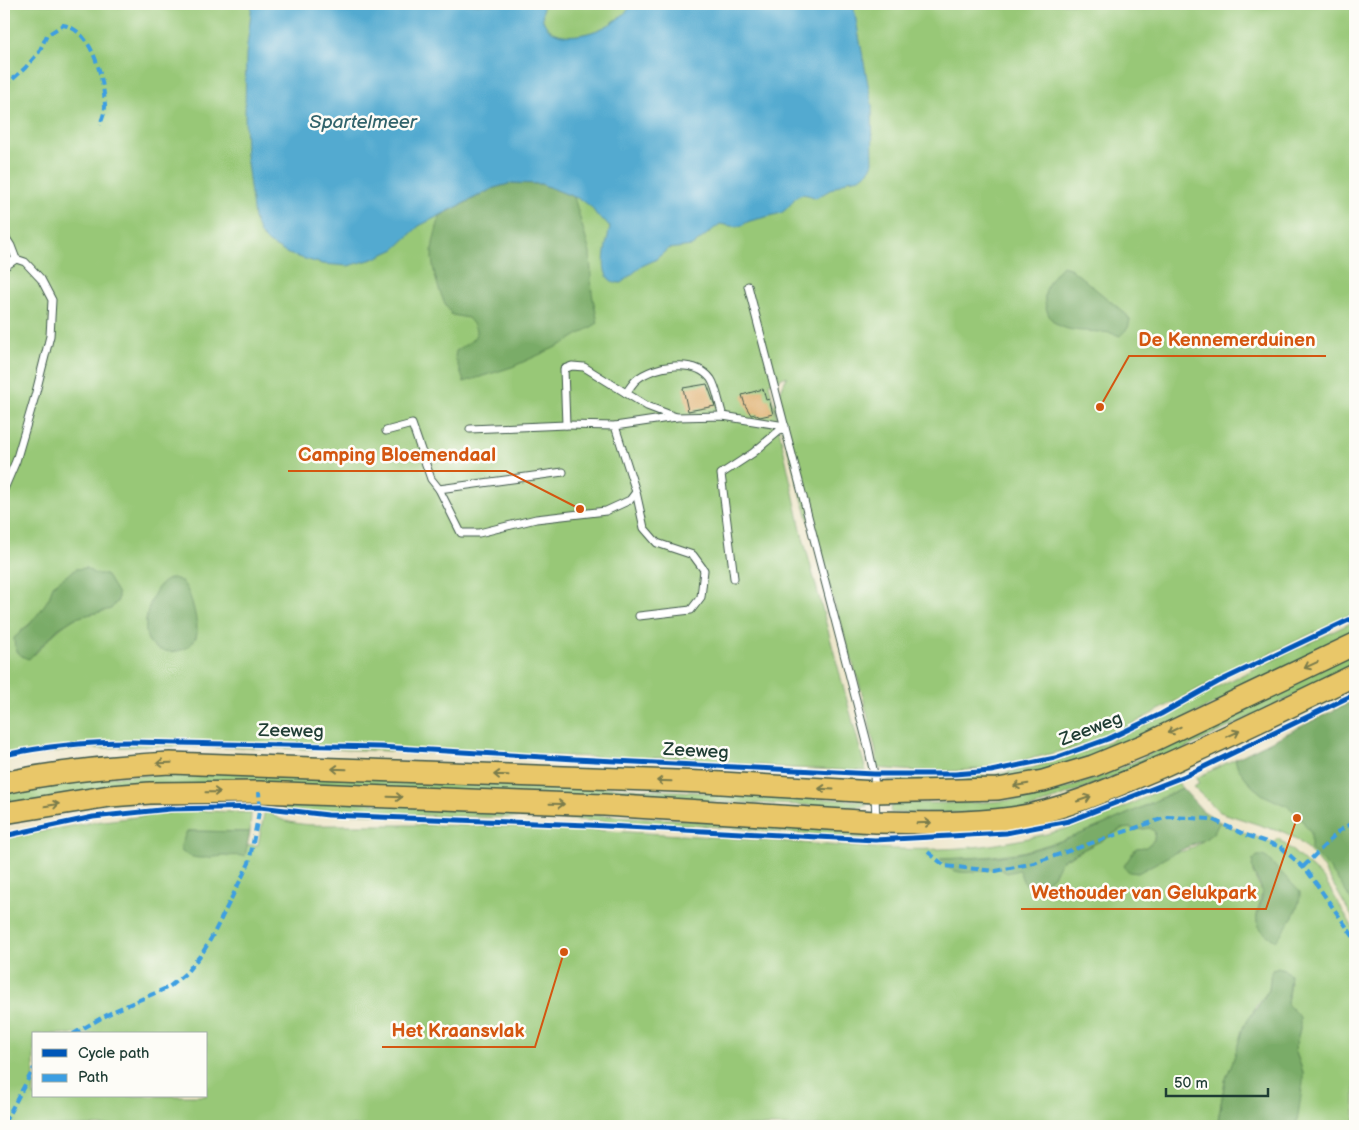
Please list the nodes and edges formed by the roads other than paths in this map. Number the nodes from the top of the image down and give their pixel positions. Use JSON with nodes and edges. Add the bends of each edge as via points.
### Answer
{"nodes":[{"id":1,"x":4,"y":235,"type":"edge"},
{"id":2,"x":16,"y":259,"type":"junction"},
{"id":3,"x":4,"y":266,"type":"edge"},
{"id":4,"x":748,"y":286,"type":"dead end"},
{"id":5,"x":626,"y":393,"type":"junction"},
{"id":6,"x":723,"y":416,"type":"junction"},
{"id":7,"x":676,"y":417,"type":"junction"},
{"id":8,"x":566,"y":425,"type":"junction"},
{"id":9,"x":615,"y":426,"type":"junction"},
{"id":10,"x":785,"y":426,"type":"junction"},
{"id":11,"x":470,"y":429,"type":"dead end"},
{"id":12,"x":386,"y":432,"type":"dead end"},
{"id":13,"x":4,"y":468,"type":"edge"},
{"id":14,"x":563,"y":472,"type":"dead end"},
{"id":15,"x":10,"y":473,"type":"junction"},
{"id":16,"x":4,"y":489,"type":"edge"},
{"id":17,"x":439,"y":489,"type":"junction"},
{"id":18,"x":636,"y":492,"type":"junction"},
{"id":19,"x":734,"y":578,"type":"dead end"},
{"id":20,"x":639,"y":616,"type":"dead end"},
{"id":21,"x":1355,"y":644,"type":"edge"},
{"id":22,"x":1355,"y":675,"type":"edge"},
{"id":23,"x":4,"y":783,"type":"edge"},
{"id":24,"x":875,"y":792,"type":"junction"},
{"id":25,"x":4,"y":814,"type":"edge"},
{"id":26,"x":876,"y":822,"type":"junction"}],
"edges":[{"from":1,"to":2,"type":"lane"},
{"from":2,"to":3,"type":"lane"},
{"from":2,"to":15,"type":"lane","via":[[25,262],[41,279],[52,300],[50,336],[38,388]]},
{"from":4,"to":10,"type":"lane"},
{"from":5,"to":6,"type":"lane","via":[[634,382],[655,370],[678,366],[696,368],[712,381]]},
{"from":5,"to":7,"type":"lane","via":[[647,406]]},
{"from":5,"to":8,"type":"lane","via":[[584,367],[564,369]]},
{"from":6,"to":7,"type":"lane"},
{"from":6,"to":10,"type":"lane"},
{"from":7,"to":9,"type":"lane"},
{"from":8,"to":9,"type":"lane"},
{"from":8,"to":11,"type":"lane"},
{"from":9,"to":18,"type":"lane"},
{"from":10,"to":19,"type":"lane","via":[[721,474]]},
{"from":10,"to":24,"type":"lane","via":[[868,746]]},
{"from":12,"to":17,"type":"lane","via":[[412,424],[431,479]]},
{"from":13,"to":15,"type":"lane"},
{"from":14,"to":17,"type":"lane"},
{"from":15,"to":16,"type":"lane"},
{"from":17,"to":18,"type":"lane","via":[[461,533],[479,533],[536,519],[606,511],[630,500]]},
{"from":18,"to":20,"type":"lane","via":[[648,533],[658,543],[693,555],[704,570],[702,597],[691,610]]},
{"from":21,"to":24,"type":"main road","name":"Zeeweg","one_way":true,"via":[[1093,766],[1043,781],[998,789]]},
{"from":26,"to":22,"type":"main road","one_way":true,"via":[[1012,818],[1087,799],[1224,739]]},
{"from":24,"to":23,"type":"main road","name":"Zeeweg","one_way":true,"via":[[704,782],[170,763],[90,769]]},
{"from":24,"to":26,"type":"lane"},
{"from":25,"to":26,"type":"main road","one_way":true,"via":[[110,796],[259,792],[604,805]]}]}
